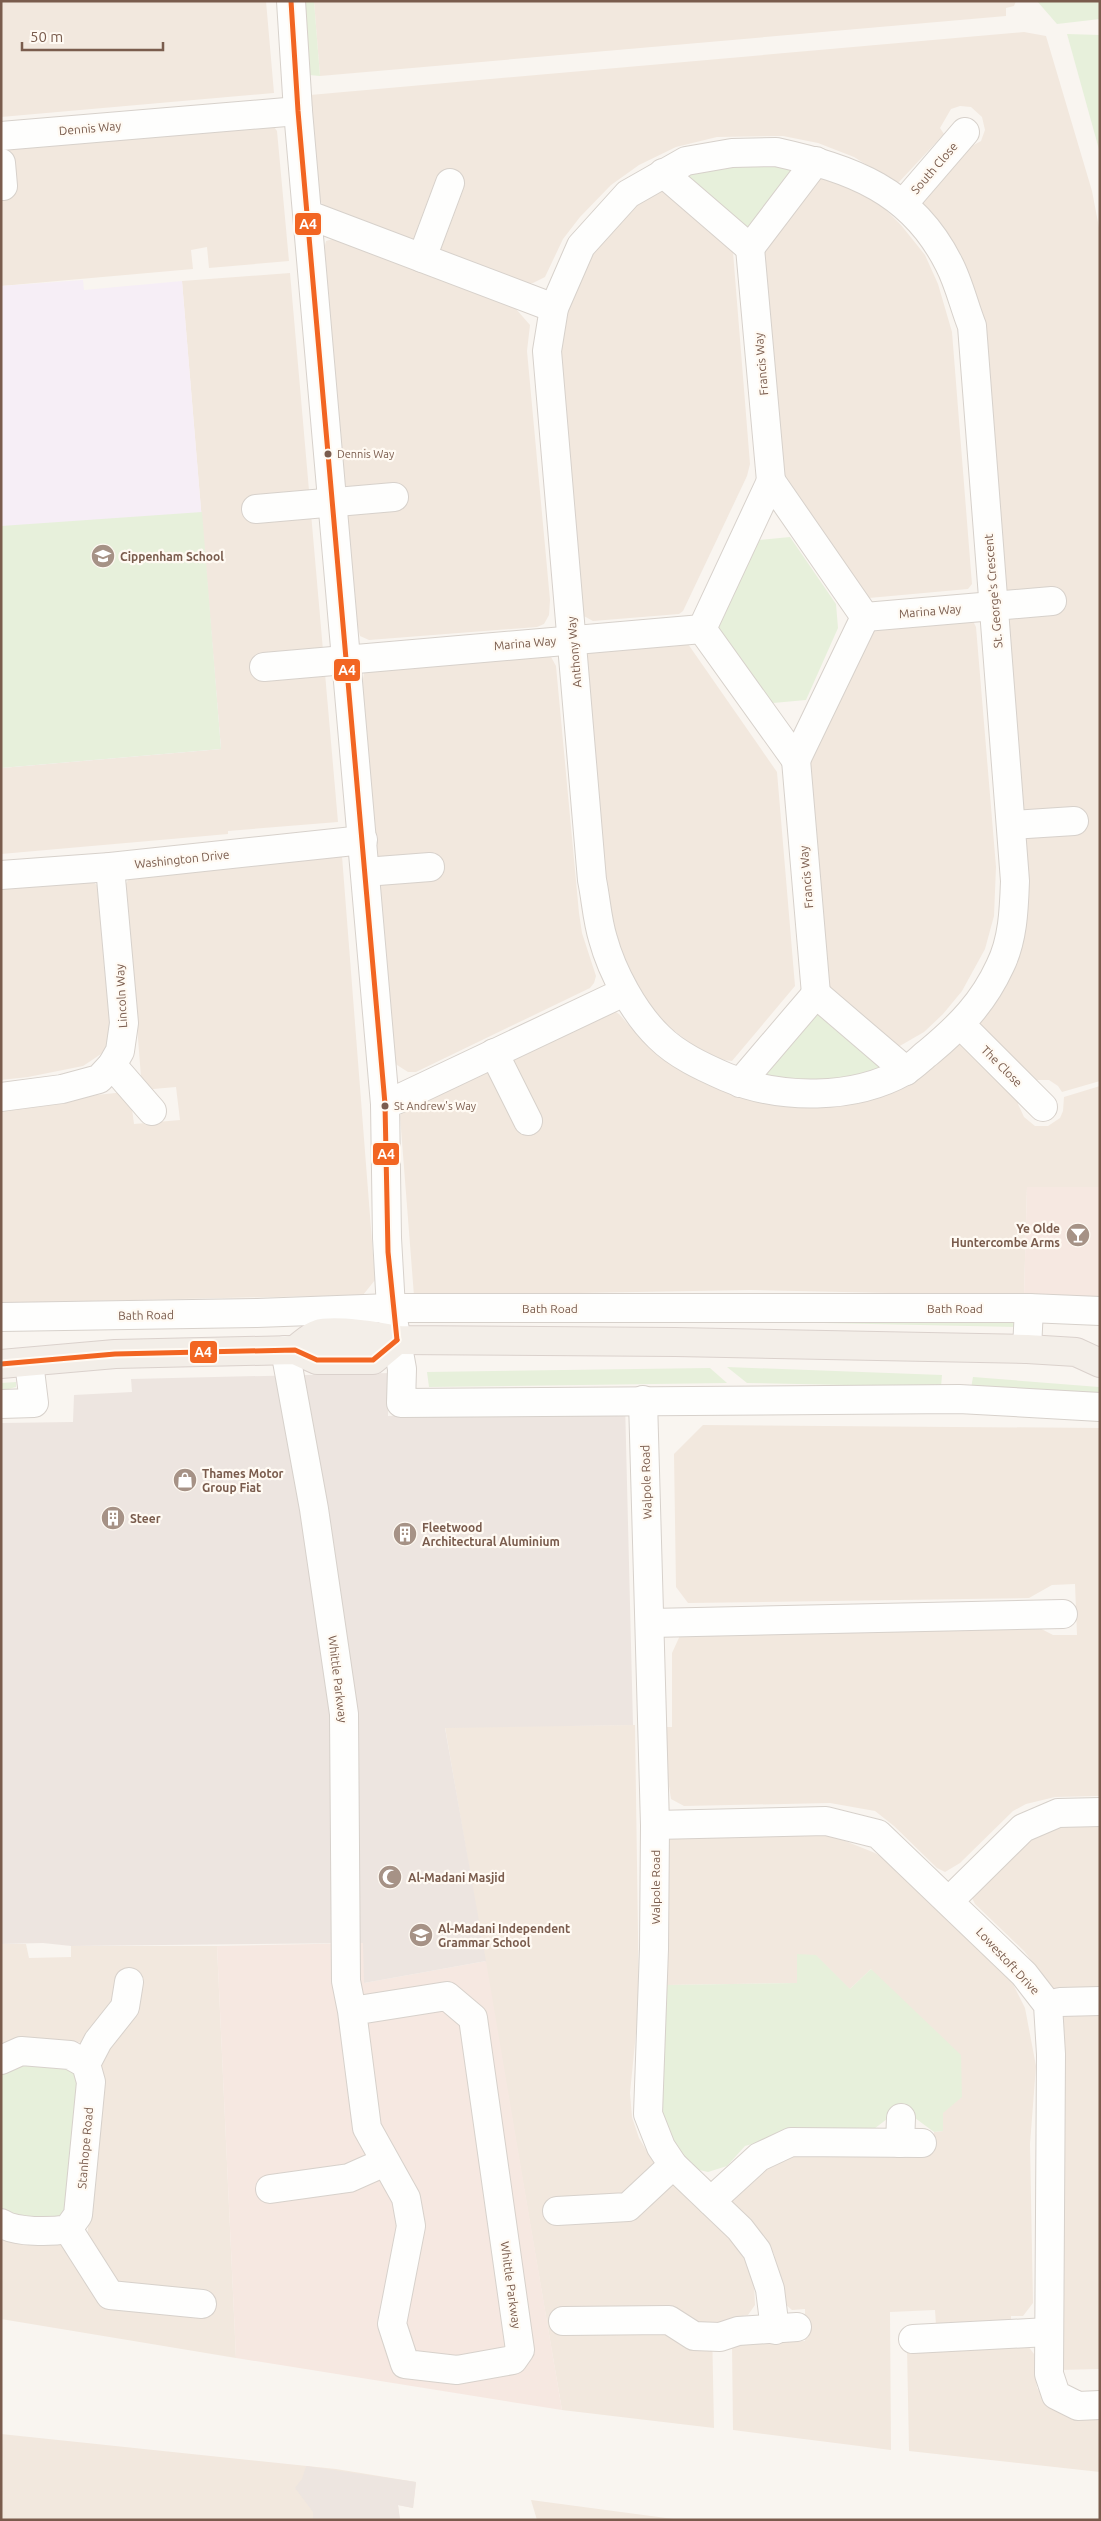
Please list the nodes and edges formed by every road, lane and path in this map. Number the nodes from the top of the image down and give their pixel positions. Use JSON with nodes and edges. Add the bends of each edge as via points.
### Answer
{"nodes":[{"id":1,"x":291,"y":1,"type":"edge"},
{"id":2,"x":298,"y":111,"type":"junction"},
{"id":3,"x":965,"y":132,"type":"dead end"},
{"id":4,"x":1,"y":136,"type":"edge"},
{"id":5,"x":816,"y":161,"type":"junction"},
{"id":6,"x":663,"y":173,"type":"junction"},
{"id":7,"x":450,"y":183,"type":"dead end"},
{"id":8,"x":903,"y":204,"type":"junction"},
{"id":9,"x":308,"y":215,"type":"junction"},
{"id":10,"x":750,"y":248,"type":"junction"},
{"id":11,"x":422,"y":258,"type":"junction"},
{"id":12,"x":554,"y":308,"type":"junction"},
{"id":13,"x":771,"y":481,"type":"junction"},
{"id":14,"x":394,"y":497,"type":"dead end"},
{"id":15,"x":333,"y":500,"type":"junction"},
{"id":16,"x":256,"y":508,"type":"dead end"},
{"id":17,"x":1052,"y":601,"type":"dead end"},
{"id":18,"x":994,"y":606,"type":"junction"},
{"id":19,"x":866,"y":617,"type":"junction"},
{"id":20,"x":702,"y":629,"type":"junction"},
{"id":21,"x":573,"y":639,"type":"junction"},
{"id":22,"x":348,"y":658,"type":"junction"},
{"id":23,"x":264,"y":667,"type":"dead end"},
{"id":24,"x":796,"y":760,"type":"junction"},
{"id":25,"x":1074,"y":821,"type":"dead end"},
{"id":26,"x":1012,"y":825,"type":"junction"},
{"id":27,"x":363,"y":840,"type":"junction"},
{"id":28,"x":110,"y":867,"type":"junction"},
{"id":29,"x":430,"y":867,"type":"dead end"},
{"id":30,"x":365,"y":872,"type":"junction"},
{"id":31,"x":1,"y":875,"type":"edge"},
{"id":32,"x":624,"y":992,"type":"junction"},
{"id":33,"x":816,"y":994,"type":"junction"},
{"id":34,"x":961,"y":1025,"type":"junction"},
{"id":35,"x":494,"y":1053,"type":"junction"},
{"id":36,"x":112,"y":1065,"type":"junction"},
{"id":37,"x":906,"y":1071,"type":"junction"},
{"id":38,"x":740,"y":1083,"type":"junction"},
{"id":39,"x":1,"y":1097,"type":"edge"},
{"id":40,"x":385,"y":1104,"type":"junction"},
{"id":41,"x":1043,"y":1108,"type":"dead end"},
{"id":42,"x":152,"y":1111,"type":"dead end"},
{"id":43,"x":528,"y":1122,"type":"dead end"},
{"id":44,"x":391,"y":1308,"type":"junction"},
{"id":45,"x":1029,"y":1308,"type":"junction"},
{"id":46,"x":1100,"y":1311,"type":"edge"},
{"id":47,"x":1,"y":1317,"type":"edge"},
{"id":48,"x":397,"y":1340,"type":"junction"},
{"id":49,"x":1088,"y":1347,"type":"edge"},
{"id":50,"x":1027,"y":1349,"type":"junction"},
{"id":51,"x":290,"y":1350,"type":"junction"},
{"id":52,"x":29,"y":1362,"type":"junction"},
{"id":53,"x":1100,"y":1363,"type":"edge"},
{"id":54,"x":1,"y":1364,"type":"edge"},
{"id":55,"x":643,"y":1400,"type":"junction"},
{"id":56,"x":1,"y":1404,"type":"edge"},
{"id":57,"x":1100,"y":1407,"type":"edge"},
{"id":58,"x":1063,"y":1614,"type":"dead end"},
{"id":59,"x":651,"y":1623,"type":"junction"},
{"id":60,"x":1100,"y":1812,"type":"edge"},
{"id":61,"x":655,"y":1825,"type":"junction"},
{"id":62,"x":949,"y":1900,"type":"junction"},
{"id":63,"x":129,"y":1982,"type":"dead end"},
{"id":64,"x":1100,"y":2001,"type":"edge"},
{"id":65,"x":1048,"y":2006,"type":"junction"},
{"id":66,"x":352,"y":2011,"type":"junction"},
{"id":67,"x":1,"y":2060,"type":"edge"},
{"id":68,"x":86,"y":2064,"type":"junction"},
{"id":69,"x":908,"y":2135,"type":"dead end"},
{"id":70,"x":385,"y":2162,"type":"junction"},
{"id":71,"x":673,"y":2165,"type":"junction"},
{"id":72,"x":270,"y":2189,"type":"dead end"},
{"id":73,"x":711,"y":2201,"type":"junction"},
{"id":74,"x":557,"y":2211,"type":"dead end"},
{"id":75,"x":1,"y":2223,"type":"edge"},
{"id":76,"x":68,"y":2228,"type":"junction"},
{"id":77,"x":202,"y":2304,"type":"dead end"},
{"id":78,"x":563,"y":2322,"type":"dead end"},
{"id":79,"x":1048,"y":2332,"type":"junction"},
{"id":80,"x":913,"y":2339,"type":"dead end"},
{"id":81,"x":1100,"y":2405,"type":"edge"}],
"edges":[{"from":1,"to":2,"type":"street"},
{"from":2,"to":4,"type":"street","name":"Dennis Way"},
{"from":2,"to":9,"type":"street"},
{"from":3,"to":8,"type":"street","name":"South Close"},
{"from":5,"to":6,"type":"street","name":"St. George's Crescent","via":[[776,152],[732,153],[686,161]]},
{"from":5,"to":8,"type":"street","name":"St. George's Crescent","via":[[868,180]]},
{"from":5,"to":10,"type":"street"},
{"from":6,"to":10,"type":"street"},
{"from":6,"to":12,"type":"street","name":"St. George's Crescent","via":[[628,194],[581,246]]},
{"from":7,"to":11,"type":"street"},
{"from":8,"to":18,"type":"street","name":"St. George's Crescent","via":[[924,224],[950,265],[972,326]]},
{"from":9,"to":11,"type":"street"},
{"from":9,"to":15,"type":"street"},
{"from":10,"to":13,"type":"street","name":"Francis Way"},
{"from":11,"to":12,"type":"street"},
{"from":12,"to":21,"type":"street","name":"Anthony Way","via":[[547,351]]},
{"from":13,"to":19,"type":"street"},
{"from":13,"to":20,"type":"street"},
{"from":14,"to":15,"type":"street"},
{"from":15,"to":16,"type":"street"},
{"from":15,"to":22,"type":"street"},
{"from":17,"to":18,"type":"street","name":"Marina Way"},
{"from":18,"to":19,"type":"street","name":"Marina Way"},
{"from":18,"to":26,"type":"street","name":"St. George's Crescent"},
{"from":19,"to":24,"type":"street"},
{"from":20,"to":21,"type":"street","name":"Marina Way"},
{"from":20,"to":24,"type":"street"},
{"from":21,"to":22,"type":"street","name":"Marina Way"},
{"from":21,"to":32,"type":"street","name":"Anthony Way","via":[[592,880],[603,939]]},
{"from":22,"to":23,"type":"street","name":"Marina Way"},
{"from":22,"to":27,"type":"street"},
{"from":24,"to":33,"type":"street","name":"Francis Way"},
{"from":25,"to":26,"type":"street"},
{"from":26,"to":34,"type":"street","name":"St. George's Crescent","via":[[1013,918],[1001,964]]},
{"from":27,"to":28,"type":"street","name":"Washington Drive"},
{"from":27,"to":30,"type":"street"},
{"from":28,"to":31,"type":"street","name":"Washington Drive"},
{"from":28,"to":36,"type":"street","name":"Lincoln Way","via":[[124,1023],[120,1051]]},
{"from":29,"to":30,"type":"street"},
{"from":30,"to":40,"type":"street"},
{"from":32,"to":35,"type":"street"},
{"from":32,"to":38,"type":"street","name":"St. George's Crescent","via":[[659,1037],[698,1065]]},
{"from":33,"to":37,"type":"street"},
{"from":33,"to":38,"type":"street"},
{"from":34,"to":37,"type":"street","name":"St. George's Crescent"},
{"from":34,"to":41,"type":"street","name":"The Close"},
{"from":35,"to":40,"type":"street"},
{"from":35,"to":43,"type":"street"},
{"from":36,"to":39,"type":"street","name":"Lincoln Way","via":[[99,1079],[62,1089]]},
{"from":36,"to":42,"type":"street"},
{"from":37,"to":38,"type":"street","name":"St. George's Crescent","via":[[865,1086],[808,1095],[765,1090]]},
{"from":40,"to":44,"type":"street"},
{"from":44,"to":45,"type":"street","name":"Bath Road"},
{"from":44,"to":47,"type":"street","name":"Bath Road"},
{"from":44,"to":48,"type":"street"},
{"from":45,"to":46,"type":"street","name":"Bath Road"},
{"from":45,"to":50,"type":"street"},
{"from":48,"to":50,"type":"main road"},
{"from":48,"to":51,"type":"main road","via":[[372,1334],[318,1334]]},
{"from":48,"to":55,"type":"street","via":[[402,1369],[401,1403]]},
{"from":49,"to":50,"type":"main road"},
{"from":49,"to":53,"type":"main road"},
{"from":51,"to":52,"type":"main road","via":[[115,1354]]},
{"from":51,"to":66,"type":"street","name":"Whittle Parkway","via":[[344,1714],[346,1981]]},
{"from":52,"to":54,"type":"main road"},
{"from":52,"to":56,"type":"street","via":[[34,1403]]},
{"from":55,"to":57,"type":"street","via":[[959,1398]]},
{"from":55,"to":59,"type":"street","name":"Walpole Road"},
{"from":58,"to":59,"type":"street"},
{"from":59,"to":61,"type":"street","name":"Walpole Road"},
{"from":60,"to":62,"type":"street","via":[[1058,1813],[1023,1828]]},
{"from":61,"to":62,"type":"street","name":"Lowestoft Drive","via":[[826,1821],[878,1834]]},
{"from":61,"to":71,"type":"street","name":"Walpole Road","via":[[648,2114],[661,2147]]},
{"from":62,"to":65,"type":"street","name":"Lowestoft Drive","via":[[1024,1974]]},
{"from":63,"to":68,"type":"street","via":[[125,2007],[98,2041]]},
{"from":64,"to":65,"type":"street","via":[[1060,2002]]},
{"from":65,"to":79,"type":"street","name":"Lowestoft Drive","via":[[1051,2054]]},
{"from":66,"to":70,"type":"street","name":"Whittle Parkway","via":[[367,2128]]},
{"from":66,"to":70,"type":"street","name":"Whittle Parkway","via":[[447,1996],[473,2018],[520,2350],[513,2360],[457,2370],[405,2364],[392,2324],[411,2226],[406,2198]]},
{"from":67,"to":68,"type":"street","via":[[20,2051],[70,2055]]},
{"from":68,"to":76,"type":"street","name":"Stanhope Road","via":[[91,2082],[78,2216]]},
{"from":69,"to":73,"type":"street","via":[[791,2142],[759,2157]]},
{"from":70,"to":72,"type":"street","via":[[349,2178]]},
{"from":71,"to":73,"type":"street","name":"Walpole Road"},
{"from":71,"to":74,"type":"street","via":[[628,2207]]},
{"from":73,"to":78,"type":"street","name":"Walpole Road","via":[[757,2251],[786,2329],[738,2332],[720,2337],[694,2336],[669,2320]]},
{"from":75,"to":76,"type":"street","via":[[8,2228],[56,2231]]},
{"from":76,"to":77,"type":"street","via":[[110,2295]]},
{"from":79,"to":80,"type":"street"},
{"from":79,"to":81,"type":"street","name":"Lowestoft Drive","via":[[1049,2374],[1056,2395],[1078,2406]]}]}
